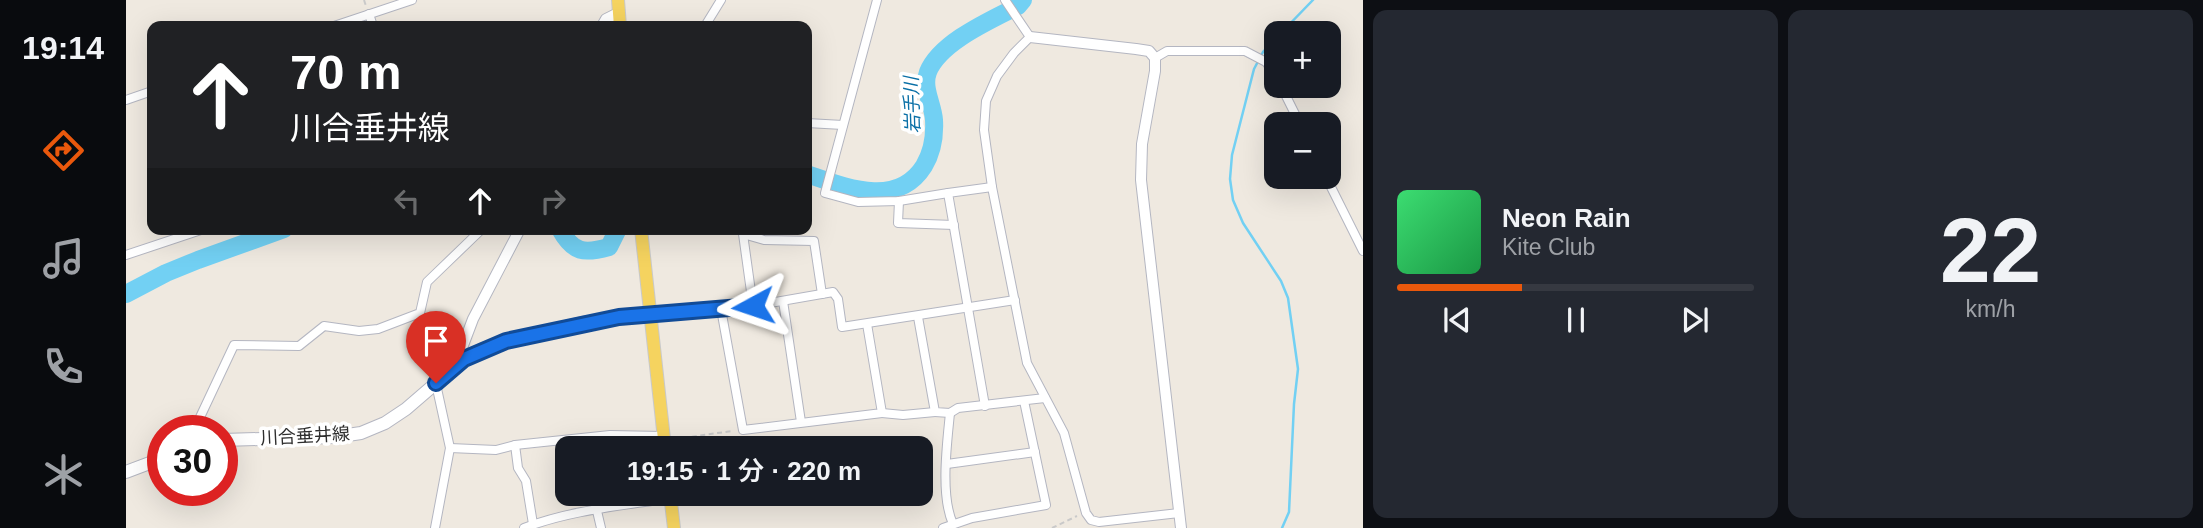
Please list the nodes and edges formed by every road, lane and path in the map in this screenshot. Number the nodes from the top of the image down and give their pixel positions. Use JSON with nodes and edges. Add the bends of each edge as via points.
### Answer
{"nodes":[{"id":1,"x":412,"y":0,"type":"edge"},
{"id":2,"x":721,"y":0,"type":"edge"},
{"id":3,"x":877,"y":0,"type":"edge"},
{"id":4,"x":1005,"y":0,"type":"edge"},
{"id":5,"x":369,"y":14,"type":"junction"},
{"id":6,"x":349,"y":21,"type":"edge"},
{"id":7,"x":371,"y":21,"type":"edge"},
{"id":8,"x":708,"y":21,"type":"edge"},
{"id":9,"x":1030,"y":37,"type":"junction"},
{"id":10,"x":1155,"y":58,"type":"junction"},
{"id":11,"x":1264,"y":61,"type":"edge"},
{"id":12,"x":147,"y":93,"type":"edge"},
{"id":13,"x":126,"y":100,"type":"edge"},
{"id":14,"x":812,"y":123,"type":"edge"},
{"id":15,"x":843,"y":125,"type":"junction"},
{"id":16,"x":992,"y":187,"type":"junction"},
{"id":17,"x":1332,"y":189,"type":"edge"},
{"id":18,"x":948,"y":193,"type":"junction"},
{"id":19,"x":900,"y":201,"type":"junction"},
{"id":20,"x":954,"y":225,"type":"junction"},
{"id":21,"x":187,"y":235,"type":"edge"},
{"id":22,"x":476,"y":235,"type":"edge"},
{"id":23,"x":517,"y":235,"type":"edge"},
{"id":24,"x":642,"y":235,"type":"edge"},
{"id":25,"x":743,"y":235,"type":"edge"},
{"id":26,"x":746,"y":235,"type":"edge"},
{"id":27,"x":1363,"y":251,"type":"edge"},
{"id":28,"x":126,"y":256,"type":"edge"},
{"id":29,"x":822,"y":294,"type":"junction"},
{"id":30,"x":1015,"y":300,"type":"junction"},
{"id":31,"x":783,"y":301,"type":"junction"},
{"id":32,"x":753,"y":306,"type":"junction"},
{"id":33,"x":969,"y":308,"type":"junction"},
{"id":34,"x":721,"y":309,"type":"junction"},
{"id":35,"x":650,"y":314,"type":"junction"},
{"id":36,"x":918,"y":317,"type":"junction"},
{"id":37,"x":867,"y":324,"type":"junction"},
{"id":38,"x":464,"y":359,"type":"junction"},
{"id":39,"x":436,"y":383,"type":"junction"},
{"id":40,"x":1045,"y":398,"type":"junction"},
{"id":41,"x":1024,"y":401,"type":"junction"},
{"id":42,"x":985,"y":406,"type":"junction"},
{"id":43,"x":935,"y":412,"type":"junction"},
{"id":44,"x":950,"y":412,"type":"junction"},
{"id":45,"x":882,"y":413,"type":"junction"},
{"id":46,"x":201,"y":415,"type":"edge"},
{"id":47,"x":801,"y":422,"type":"junction"},
{"id":48,"x":743,"y":430,"type":"junction"},
{"id":49,"x":601,"y":436,"type":"edge"},
{"id":50,"x":619,"y":436,"type":"edge"},
{"id":51,"x":663,"y":436,"type":"edge"},
{"id":52,"x":700,"y":436,"type":"edge"},
{"id":53,"x":238,"y":440,"type":"edge"},
{"id":54,"x":555,"y":441,"type":"edge"},
{"id":55,"x":515,"y":445,"type":"junction"},
{"id":56,"x":450,"y":448,"type":"junction"},
{"id":57,"x":1035,"y":452,"type":"junction"},
{"id":58,"x":147,"y":464,"type":"edge"},
{"id":59,"x":947,"y":464,"type":"junction"},
{"id":60,"x":126,"y":472,"type":"edge"},
{"id":61,"x":596,"y":506,"type":"edge"},
{"id":62,"x":618,"y":506,"type":"edge"},
{"id":63,"x":671,"y":506,"type":"edge"},
{"id":64,"x":597,"y":510,"type":"junction"},
{"id":65,"x":1086,"y":513,"type":"junction"},
{"id":66,"x":1179,"y":513,"type":"junction"},
{"id":67,"x":533,"y":524,"type":"junction"},
{"id":68,"x":953,"y":524,"type":"junction"},
{"id":69,"x":435,"y":528,"type":"edge"},
{"id":70,"x":524,"y":528,"type":"edge"},
{"id":71,"x":601,"y":528,"type":"edge"},
{"id":72,"x":674,"y":528,"type":"edge"},
{"id":73,"x":943,"y":528,"type":"edge"},
{"id":74,"x":1052,"y":528,"type":"edge"},
{"id":75,"x":1181,"y":528,"type":"edge"}],
"edges":[{"from":1,"to":5,"type":"street"},
{"from":2,"to":8,"type":"street"},
{"from":3,"to":15,"type":"street"},
{"from":4,"to":9,"type":"street"},
{"from":5,"to":6,"type":"street"},
{"from":5,"to":7,"type":"street"},
{"from":9,"to":10,"type":"street","via":[[1149,51]]},
{"from":9,"to":16,"type":"street","via":[[997,76],[986,101],[984,130]]},
{"from":10,"to":11,"type":"street","via":[[1167,51],[1245,51]]},
{"from":10,"to":66,"type":"street","via":[[1141,180]]},
{"from":12,"to":13,"type":"street"},
{"from":14,"to":15,"type":"street"},
{"from":15,"to":19,"type":"street","via":[[825,192],[858,202]]},
{"from":16,"to":18,"type":"street"},
{"from":16,"to":30,"type":"street"},
{"from":17,"to":27,"type":"street"},
{"from":18,"to":19,"type":"street"},
{"from":18,"to":20,"type":"street"},
{"from":19,"to":20,"type":"street","via":[[898,223]]},
{"from":20,"to":33,"type":"street"},
{"from":21,"to":28,"type":"street"},
{"from":22,"to":46,"type":"street","via":[[427,282],[420,313],[378,329],[324,326],[299,346],[234,345]]},
{"from":23,"to":38,"type":"street","via":[[473,319],[462,348]]},
{"from":24,"to":35,"type":"main road"},
{"from":25,"to":32,"type":"street"},
{"from":26,"to":29,"type":"street","via":[[814,241]]},
{"from":29,"to":31,"type":"street"},
{"from":29,"to":37,"type":"street","via":[[833,292],[838,299],[842,327]]},
{"from":30,"to":33,"type":"street"},
{"from":30,"to":40,"type":"street","via":[[1027,363]]},
{"from":31,"to":32,"type":"street"},
{"from":31,"to":47,"type":"street"},
{"from":32,"to":34,"type":"street"},
{"from":33,"to":36,"type":"street"},
{"from":33,"to":42,"type":"street"},
{"from":34,"to":35,"type":"street"},
{"from":34,"to":48,"type":"street"},
{"from":35,"to":38,"type":"main road","name":"川合垂井線","via":[[582,323],[506,341]]},
{"from":35,"to":51,"type":"main road"},
{"from":36,"to":37,"type":"street"},
{"from":36,"to":43,"type":"street"},
{"from":37,"to":45,"type":"street"},
{"from":38,"to":39,"type":"main road","name":"川合垂井線"},
{"from":39,"to":53,"type":"main road","name":"川合垂井線","via":[[407,410],[362,433]]},
{"from":39,"to":56,"type":"street"},
{"from":40,"to":41,"type":"street"},
{"from":40,"to":65,"type":"street","via":[[1071,451]]},
{"from":41,"to":42,"type":"street"},
{"from":41,"to":57,"type":"street"},
{"from":42,"to":44,"type":"street"},
{"from":43,"to":44,"type":"street"},
{"from":43,"to":45,"type":"street"},
{"from":44,"to":59,"type":"street"},
{"from":45,"to":47,"type":"street"},
{"from":47,"to":48,"type":"street"},
{"from":48,"to":52,"type":"path"},
{"from":49,"to":50,"type":"street"},
{"from":54,"to":55,"type":"street"},
{"from":55,"to":56,"type":"street","via":[[496,450]]},
{"from":55,"to":67,"type":"street"},
{"from":56,"to":69,"type":"street"},
{"from":57,"to":59,"type":"street"},
{"from":57,"to":68,"type":"street","via":[[1046,505]]},
{"from":58,"to":60,"type":"main road"},
{"from":59,"to":68,"type":"street","via":[[948,513]]},
{"from":61,"to":64,"type":"street"},
{"from":62,"to":64,"type":"street"},
{"from":63,"to":72,"type":"main road"},
{"from":64,"to":67,"type":"street"},
{"from":64,"to":71,"type":"street"},
{"from":65,"to":66,"type":"street","via":[[1099,522]]},
{"from":65,"to":74,"type":"path"},
{"from":66,"to":75,"type":"street"},
{"from":67,"to":70,"type":"street"},
{"from":68,"to":73,"type":"street"}]}
